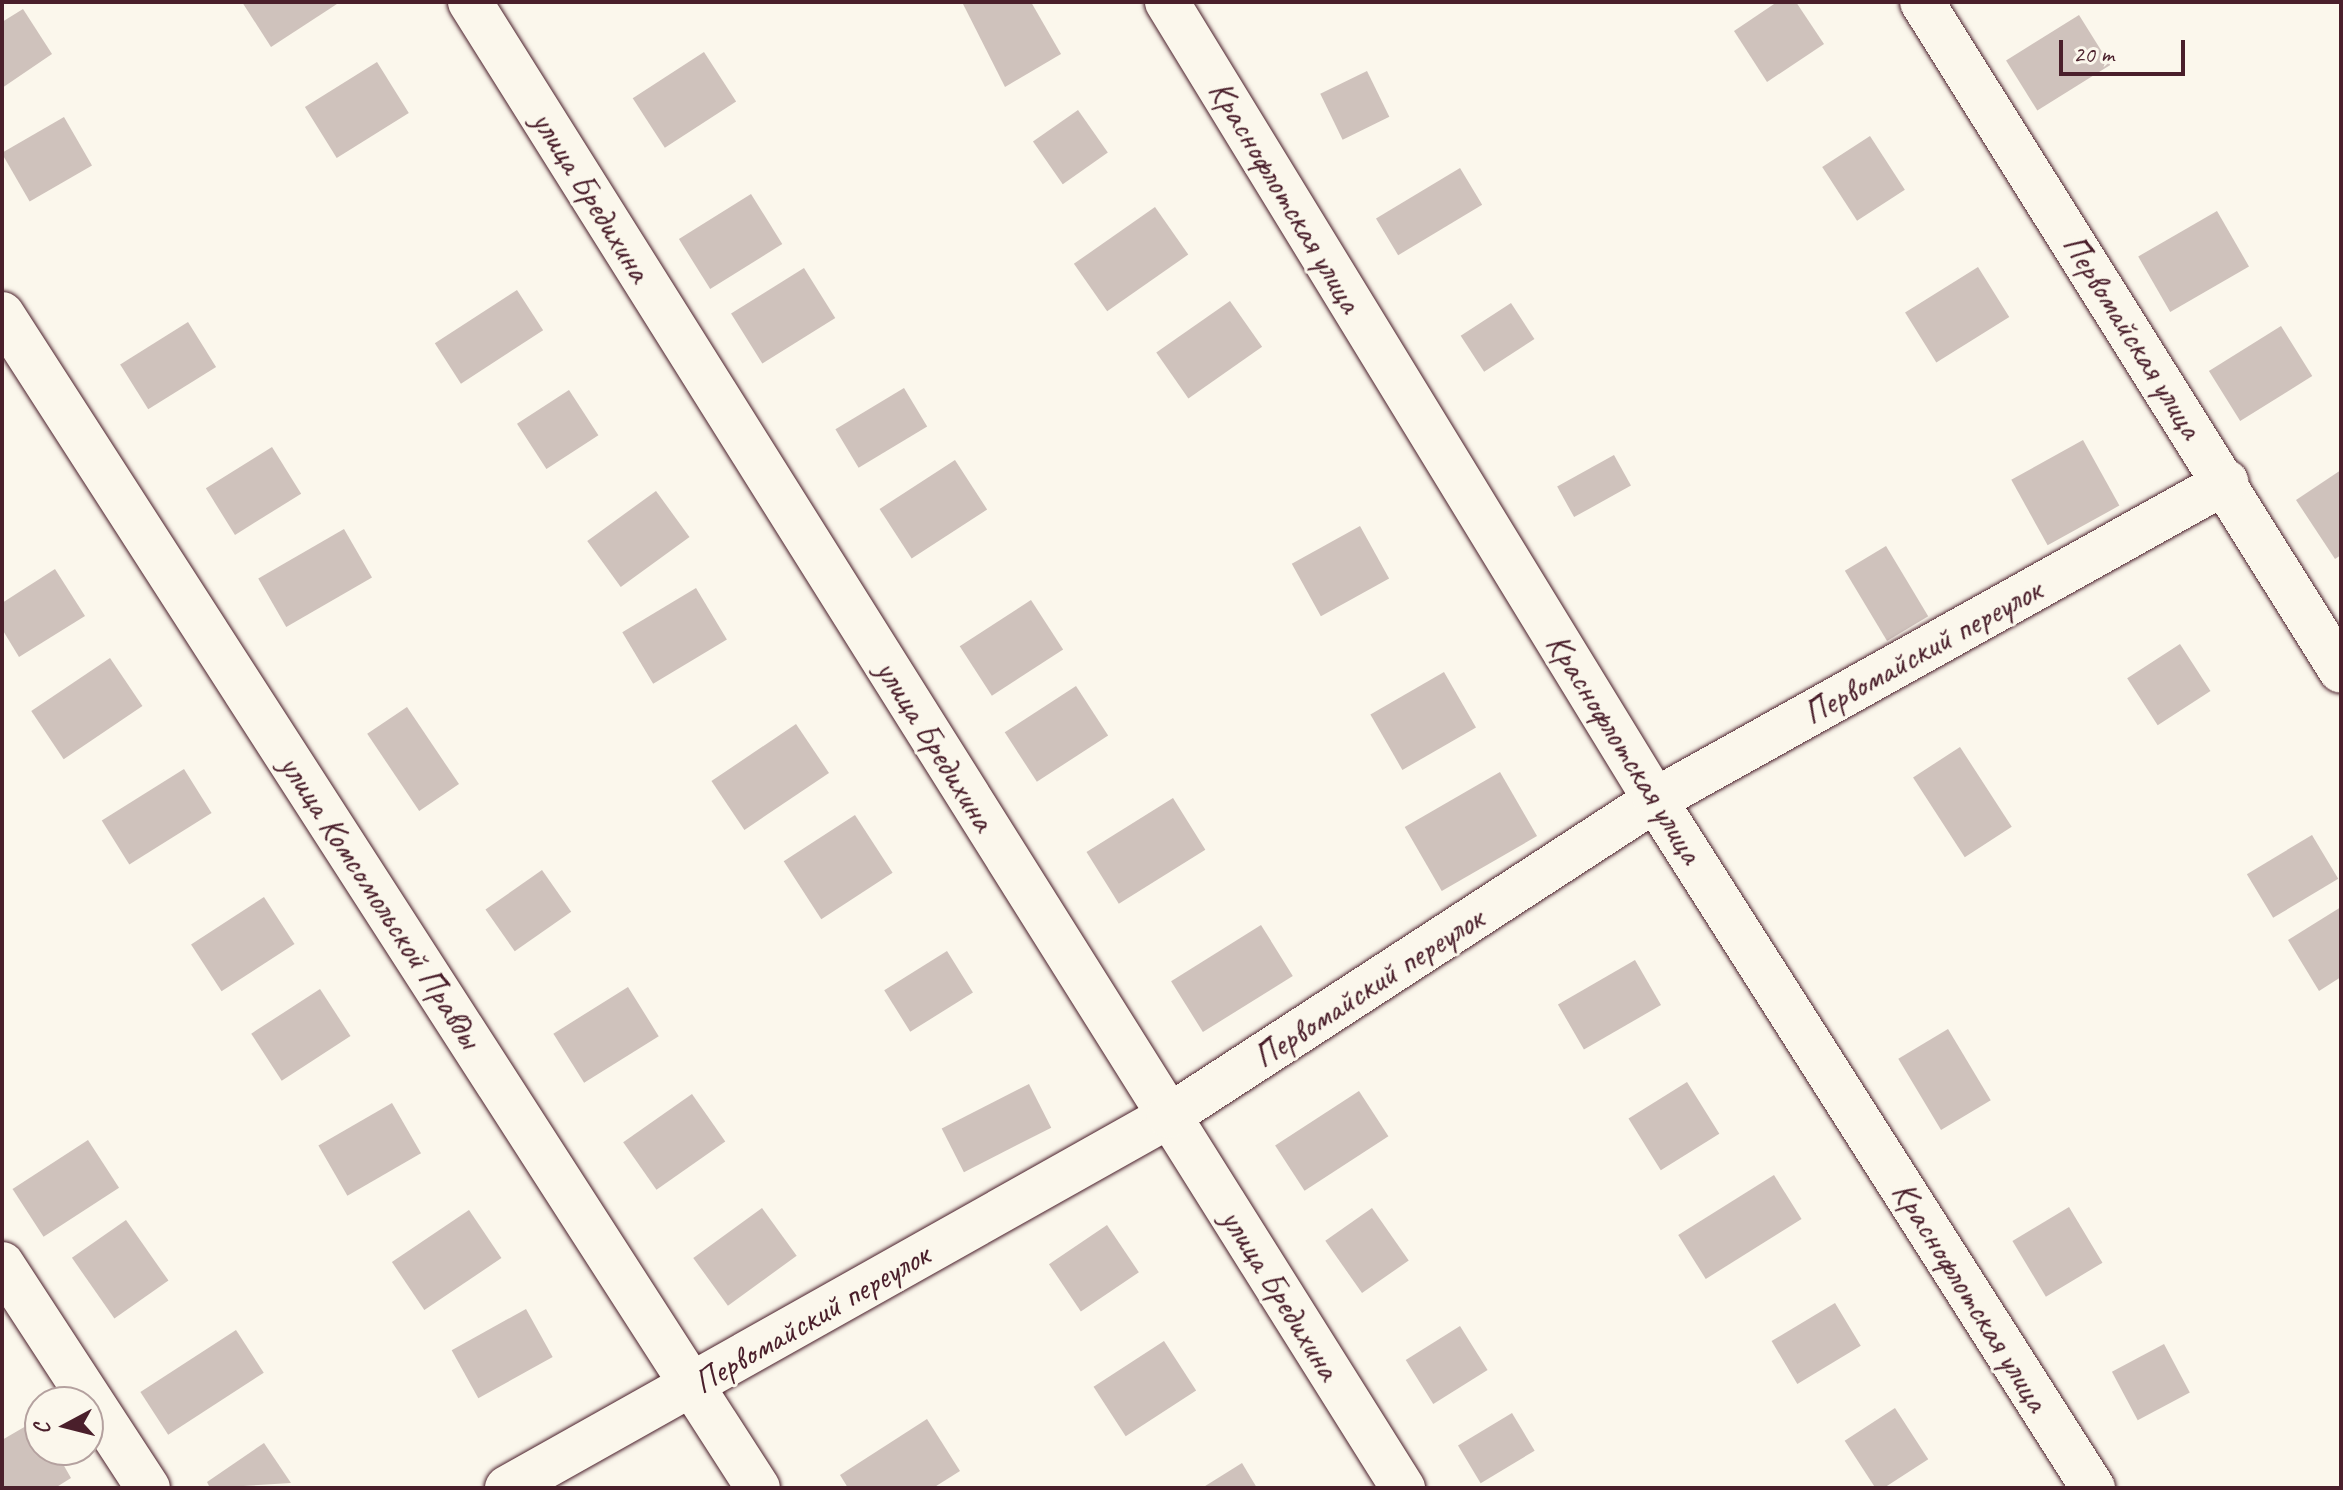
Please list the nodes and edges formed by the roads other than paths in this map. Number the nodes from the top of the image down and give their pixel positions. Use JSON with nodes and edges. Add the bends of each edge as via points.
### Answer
{"nodes":[{"id":1,"x":470,"y":2,"type":"edge"},
{"id":2,"x":1167,"y":2,"type":"edge"},
{"id":3,"x":1922,"y":2,"type":"edge"},
{"id":4,"x":2,"y":314,"type":"edge"},
{"id":5,"x":2226,"y":482,"type":"junction"},
{"id":6,"x":2341,"y":671,"type":"edge"},
{"id":7,"x":1655,"y":800,"type":"junction"},
{"id":8,"x":1169,"y":1116,"type":"junction"},
{"id":9,"x":2,"y":1264,"type":"edge"},
{"id":10,"x":693,"y":1385,"type":"junction"},
{"id":11,"x":148,"y":1488,"type":"edge"},
{"id":12,"x":507,"y":1488,"type":"edge"},
{"id":13,"x":758,"y":1488,"type":"edge"},
{"id":14,"x":1403,"y":1488,"type":"edge"},
{"id":15,"x":2093,"y":1488,"type":"edge"}],
"edges":[{"from":1,"to":8,"type":"street","name":"улица Бредихина"},
{"from":2,"to":7,"type":"street","name":"Краснофлотская улица"},
{"from":3,"to":5,"type":"street","name":"Первомайская улица"},
{"from":4,"to":10,"type":"street","name":"улица Комсомольской Правды"},
{"from":5,"to":6,"type":"street","name":"Первомайская улица"},
{"from":5,"to":7,"type":"street","name":"Первомайский переулок"},
{"from":7,"to":8,"type":"street","name":"Первомайский переулок"},
{"from":7,"to":15,"type":"street","name":"Краснофлотская улица"},
{"from":8,"to":10,"type":"street","name":"Первомайский переулок"},
{"from":8,"to":14,"type":"street","name":"улица Бредихина"},
{"from":9,"to":11,"type":"street"},
{"from":10,"to":12,"type":"street","name":"Первомайский переулок"},
{"from":10,"to":13,"type":"street","name":"улица Комсомольской Правды"}]}
